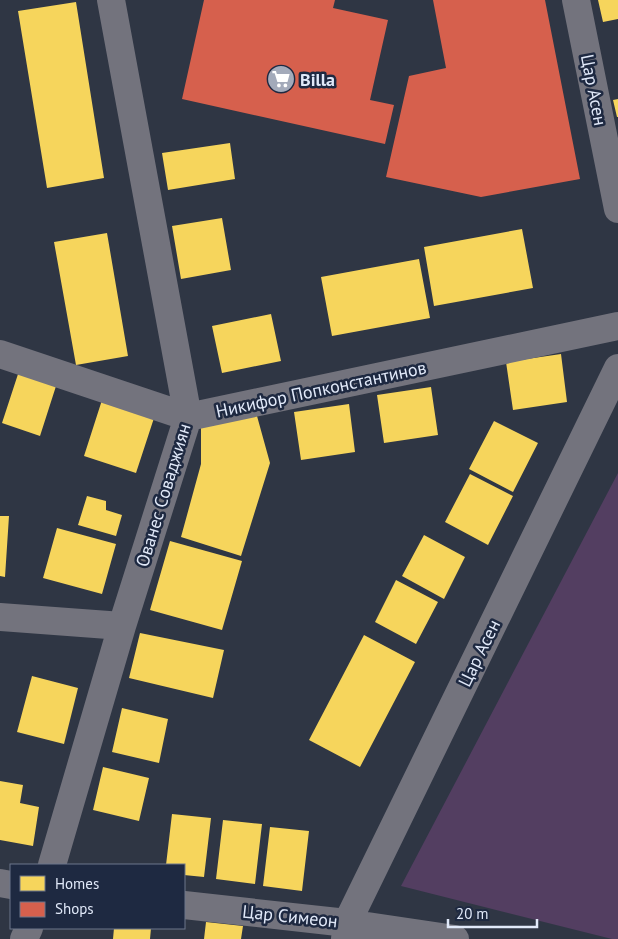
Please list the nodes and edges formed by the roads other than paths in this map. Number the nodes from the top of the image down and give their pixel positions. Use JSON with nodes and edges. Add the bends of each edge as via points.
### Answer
{"nodes":[{"id":1,"x":111,"y":0,"type":"edge"},
{"id":2,"x":576,"y":0,"type":"edge"},
{"id":3,"x":618,"y":209,"type":"edge"},
{"id":4,"x":618,"y":326,"type":"edge"},
{"id":5,"x":0,"y":354,"type":"edge"},
{"id":6,"x":618,"y":368,"type":"edge"},
{"id":7,"x":188,"y":417,"type":"junction"},
{"id":8,"x":0,"y":617,"type":"edge"},
{"id":9,"x":122,"y":626,"type":"junction"},
{"id":10,"x":52,"y":864,"type":"edge"},
{"id":11,"x":185,"y":905,"type":"edge"},
{"id":12,"x":346,"y":931,"type":"edge"},
{"id":13,"x":455,"y":939,"type":"edge"}],
"edges":[{"from":1,"to":7,"type":"street","name":"Ованес Соваджиян"},
{"from":2,"to":3,"type":"street","name":"Цар Асен"},
{"from":4,"to":7,"type":"street","name":"Никифор Попконстантинов"},
{"from":5,"to":7,"type":"street"},
{"from":6,"to":12,"type":"street","name":"Цар Асен"},
{"from":7,"to":9,"type":"street","name":"Ованес Соваджиян"},
{"from":8,"to":9,"type":"street"},
{"from":9,"to":10,"type":"street","name":"Ованес Соваджиян"},
{"from":11,"to":12,"type":"street","name":"Цар Симеон"},
{"from":12,"to":13,"type":"street","name":"Цар Симеон"}]}
